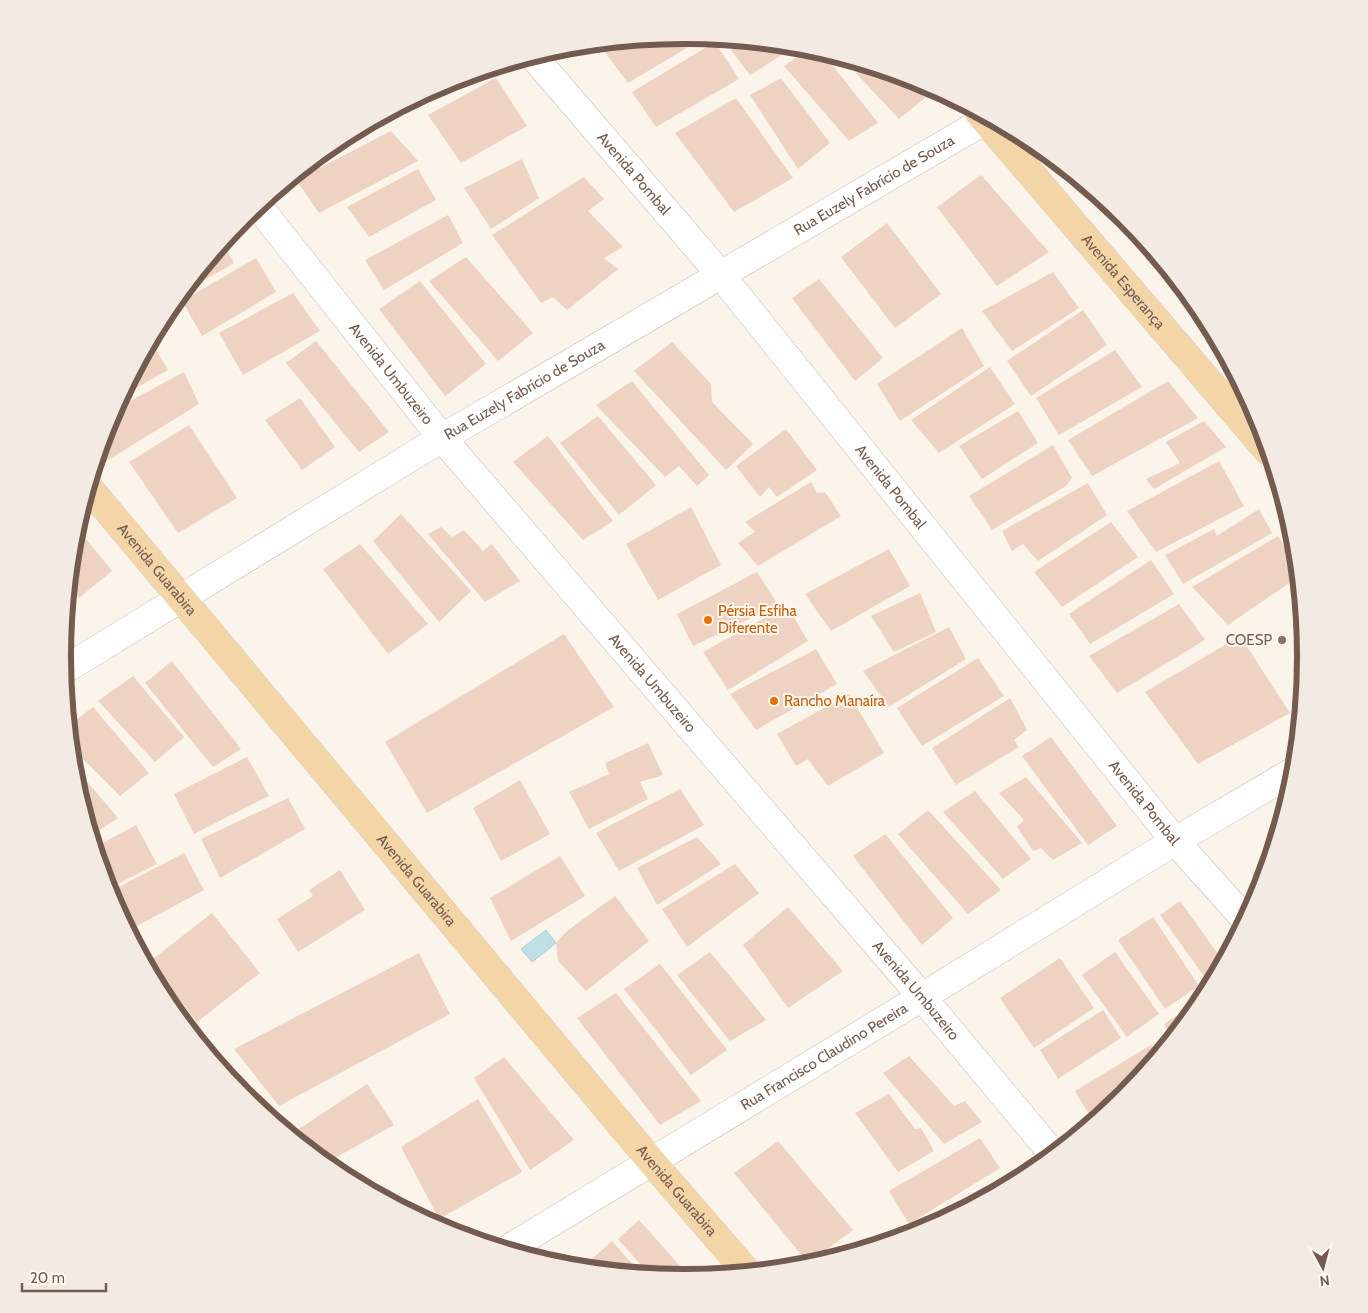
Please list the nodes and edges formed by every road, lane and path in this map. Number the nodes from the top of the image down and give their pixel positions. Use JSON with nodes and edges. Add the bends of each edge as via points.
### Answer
{"nodes":[{"id":1,"x":538,"y":62,"type":"edge"},
{"id":2,"x":979,"y":120,"type":"edge"},
{"id":3,"x":993,"y":128,"type":"edge"},
{"id":4,"x":263,"y":212,"type":"edge"},
{"id":5,"x":720,"y":274,"type":"junction"},
{"id":6,"x":1255,"y":436,"type":"edge"},
{"id":7,"x":442,"y":438,"type":"junction"},
{"id":8,"x":93,"y":493,"type":"edge"},
{"id":9,"x":182,"y":598,"type":"junction"},
{"id":10,"x":71,"y":665,"type":"edge"},
{"id":11,"x":1285,"y":776,"type":"edge"},
{"id":12,"x":1175,"y":841,"type":"junction"},
{"id":13,"x":1240,"y":914,"type":"edge"},
{"id":14,"x":922,"y":997,"type":"junction"},
{"id":15,"x":1048,"y":1149,"type":"edge"},
{"id":16,"x":651,"y":1161,"type":"junction"},
{"id":17,"x":515,"y":1245,"type":"edge"},
{"id":18,"x":742,"y":1266,"type":"edge"}],
"edges":[{"from":1,"to":5,"type":"street","name":"Avenida Pombal"},
{"from":2,"to":5,"type":"street","name":"Rua Euzely Fabrício de Souza"},
{"from":3,"to":6,"type":"main road","name":"Avenida Esperança"},
{"from":4,"to":7,"type":"street","name":"Avenida Umbuzeiro"},
{"from":5,"to":7,"type":"street","name":"Rua Euzely Fabrício de Souza"},
{"from":5,"to":12,"type":"street","name":"Avenida Pombal"},
{"from":7,"to":9,"type":"street","name":"Rua Euzely Fabrício de Souza"},
{"from":7,"to":14,"type":"street","name":"Avenida Umbuzeiro"},
{"from":8,"to":9,"type":"main road","name":"Avenida Guarabira"},
{"from":9,"to":10,"type":"street","name":"Rua Euzely Fabrício de Souza"},
{"from":9,"to":16,"type":"main road","name":"Avenida Guarabira"},
{"from":11,"to":12,"type":"street","name":"Rua Francisco Claudino Pereira"},
{"from":12,"to":13,"type":"street","name":"Avenida Pombal"},
{"from":12,"to":14,"type":"street","name":"Rua Francisco Claudino Pereira"},
{"from":14,"to":15,"type":"street","name":"Avenida Umbuzeiro"},
{"from":14,"to":16,"type":"street","name":"Rua Francisco Claudino Pereira"},
{"from":16,"to":17,"type":"street","name":"Rua Francisco Claudino Pereira"},
{"from":16,"to":18,"type":"main road","name":"Avenida Guarabira"}]}
